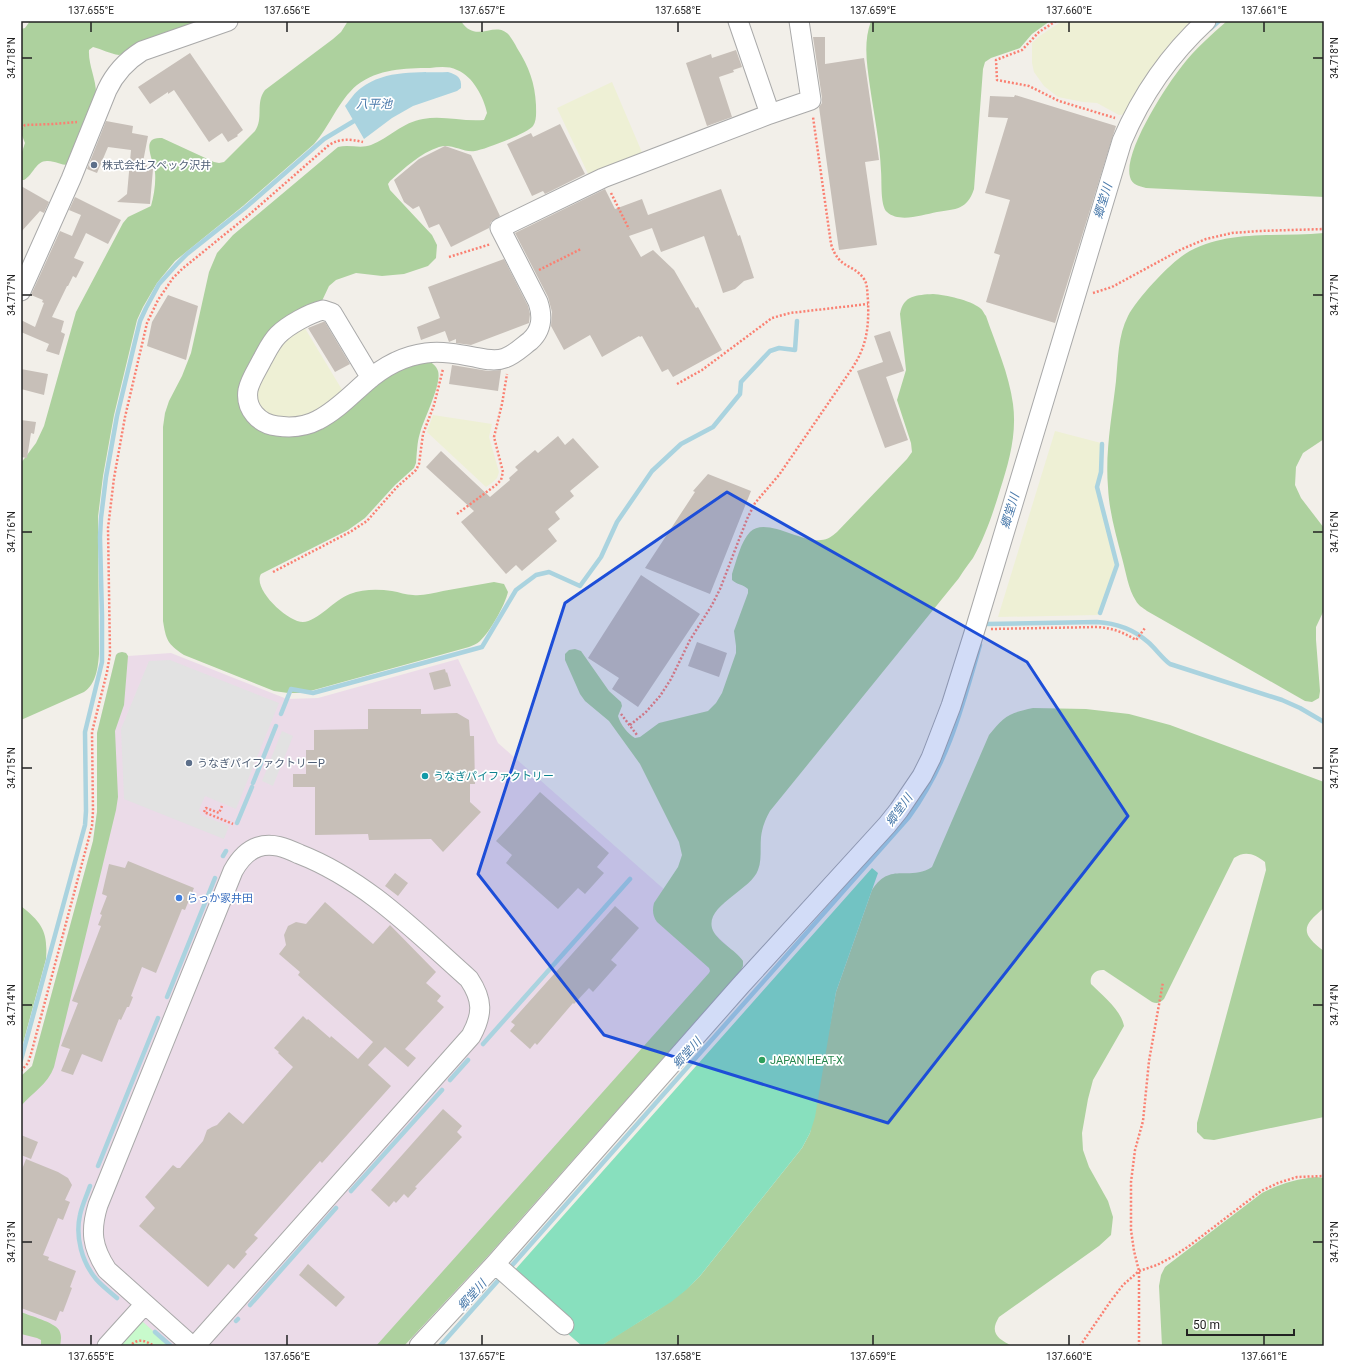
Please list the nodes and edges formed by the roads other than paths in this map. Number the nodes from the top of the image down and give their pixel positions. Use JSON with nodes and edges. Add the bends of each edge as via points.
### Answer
{"nodes":[{"id":1,"x":228,"y":21,"type":"edge"},
{"id":2,"x":738,"y":21,"type":"edge"},
{"id":3,"x":799,"y":21,"type":"edge"},
{"id":4,"x":1206,"y":21,"type":"edge"},
{"id":5,"x":770,"y":114,"type":"junction"},
{"id":6,"x":22,"y":287,"type":"edge"},
{"id":7,"x":371,"y":378,"type":"junction"},
{"id":8,"x":501,"y":1270,"type":"junction"},
{"id":9,"x":145,"y":1304,"type":"junction"},
{"id":10,"x":564,"y":1325,"type":"dead end"},
{"id":11,"x":108,"y":1346,"type":"edge"},
{"id":12,"x":194,"y":1346,"type":"edge"},
{"id":13,"x":419,"y":1346,"type":"edge"}],
"edges":[{"from":1,"to":6,"type":"street","via":[[142,51],[119,70],[111,82]]},
{"from":2,"to":5,"type":"street"},
{"from":3,"to":5,"type":"street","via":[[811,100]]},
{"from":4,"to":8,"type":"street","via":[[1172,56],[1142,99],[1120,148],[974,633],[941,732],[922,776],[900,810],[746,981]]},
{"from":5,"to":7,"type":"street","via":[[604,178],[500,228],[541,312],[538,331],[514,354],[496,360],[428,353],[405,358],[384,368]]},
{"from":7,"to":7,"type":"street","via":[[328,415],[296,427],[264,423],[256,417],[248,400],[251,380],[272,341],[286,328],[323,310],[332,313]]},
{"from":8,"to":10,"type":"street"},
{"from":8,"to":13,"type":"street"},
{"from":9,"to":11,"type":"street"},
{"from":9,"to":12,"type":"street"},
{"from":9,"to":12,"type":"street","via":[[107,1270],[99,1258],[93,1232],[94,1218],[233,871],[239,860],[259,847],[272,845],[286,848],[336,871],[382,902],[469,979],[480,1001],[480,1013],[471,1036]]}]}
